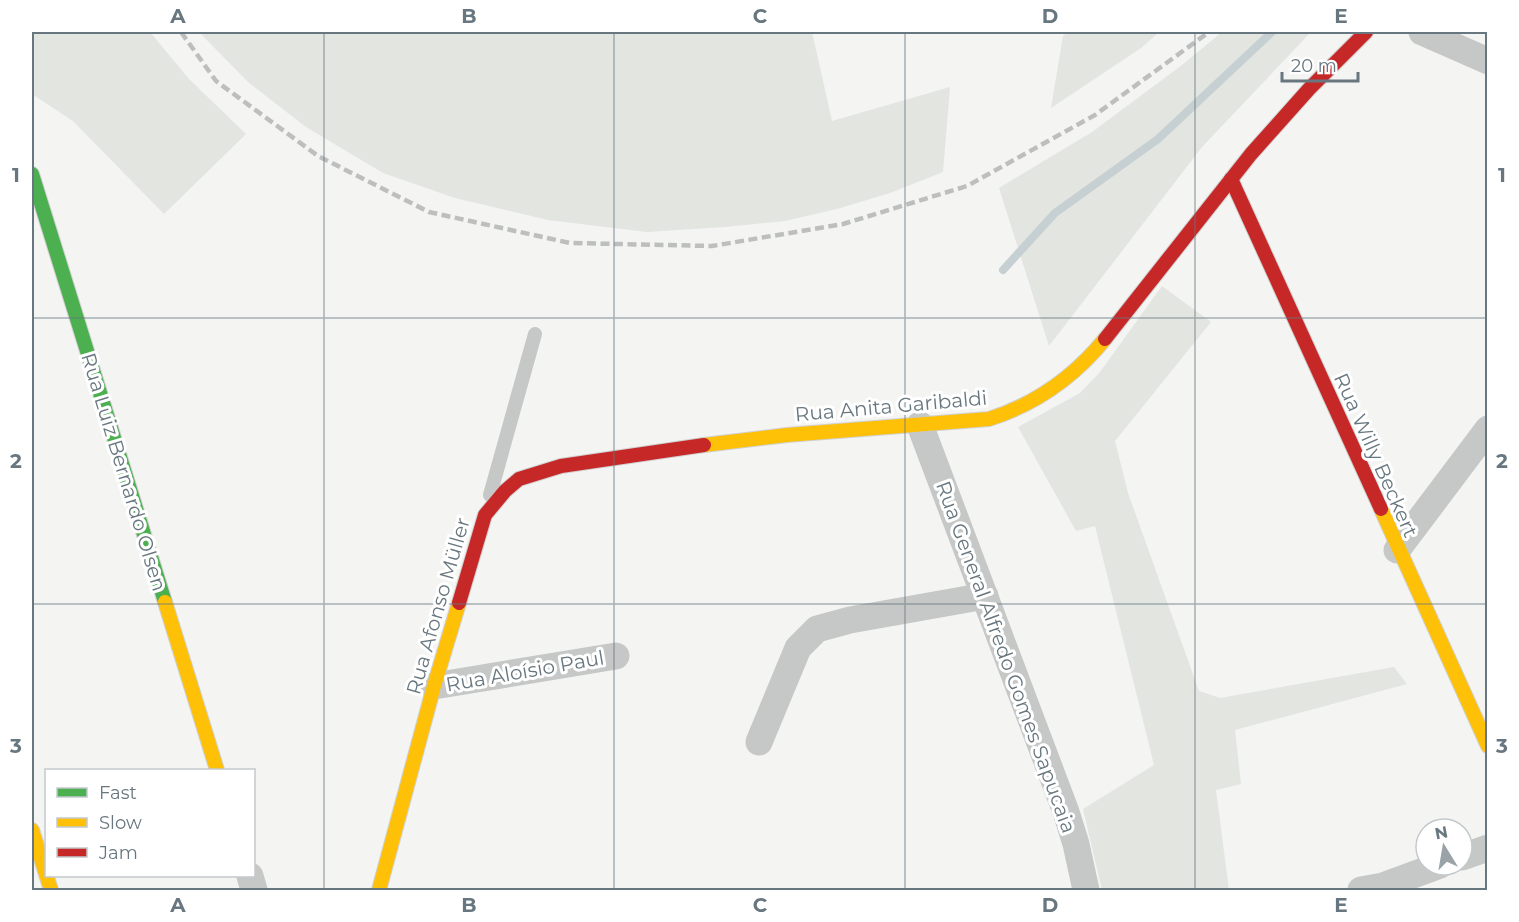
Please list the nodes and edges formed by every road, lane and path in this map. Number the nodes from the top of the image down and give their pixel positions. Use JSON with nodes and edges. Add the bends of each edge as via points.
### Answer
{"nodes":[{"id":1,"x":1366,"y":32,"type":"edge"},
{"id":2,"x":1422,"y":32,"type":"edge"},
{"id":3,"x":1488,"y":61,"type":"edge"},
{"id":4,"x":32,"y":174,"type":"edge"},
{"id":5,"x":1231,"y":179,"type":"junction"},
{"id":6,"x":535,"y":334,"type":"dead end"},
{"id":7,"x":920,"y":425,"type":"junction"},
{"id":8,"x":1488,"y":429,"type":"edge"},
{"id":9,"x":485,"y":515,"type":"junction"},
{"id":10,"x":1397,"y":550,"type":"junction"},
{"id":11,"x":985,"y":597,"type":"junction"},
{"id":12,"x":616,"y":656,"type":"dead end"},
{"id":13,"x":434,"y":686,"type":"junction"},
{"id":14,"x":759,"y":742,"type":"dead end"},
{"id":15,"x":1488,"y":746,"type":"edge"},
{"id":16,"x":216,"y":769,"type":"edge"},
{"id":17,"x":32,"y":830,"type":"edge"},
{"id":18,"x":45,"y":872,"type":"edge"},
{"id":19,"x":1414,"y":875,"type":"edge"},
{"id":20,"x":1376,"y":889,"type":"edge"},
{"id":21,"x":379,"y":891,"type":"edge"},
{"id":22,"x":1086,"y":891,"type":"edge"}],
"edges":[{"from":1,"to":5,"type":"street","name":"Rua Anita Garibaldi","via":[[1309,89]]},
{"from":2,"to":3,"type":"street"},
{"from":4,"to":16,"type":"street","name":"Rua Luiz Bernardo Olsen"},
{"from":5,"to":7,"type":"street","name":"Rua Anita Garibaldi","via":[[1090,356],[1058,386],[989,419]]},
{"from":5,"to":10,"type":"street","name":"Rua Willy Beckert"},
{"from":6,"to":9,"type":"lane","name":"Rua Afonso Müller"},
{"from":7,"to":9,"type":"street","name":"Rua Anita Garibaldi","via":[[740,441],[561,466],[519,479]]},
{"from":7,"to":11,"type":"street","name":"Rua General Alfredo Gomes Sapucaia"},
{"from":8,"to":10,"type":"street"},
{"from":9,"to":13,"type":"street","name":"Rua Afonso Müller"},
{"from":10,"to":15,"type":"street","name":"Rua Willy Beckert"},
{"from":11,"to":14,"type":"street","via":[[817,629],[798,648]]},
{"from":11,"to":22,"type":"street","name":"Rua General Alfredo Gomes Sapucaia","via":[[1066,812]]},
{"from":12,"to":13,"type":"street","name":"Rua Aloísio Paul"},
{"from":13,"to":21,"type":"street","name":"Rua Afonso Müller"},
{"from":17,"to":18,"type":"street"},
{"from":19,"to":20,"type":"street"}]}
